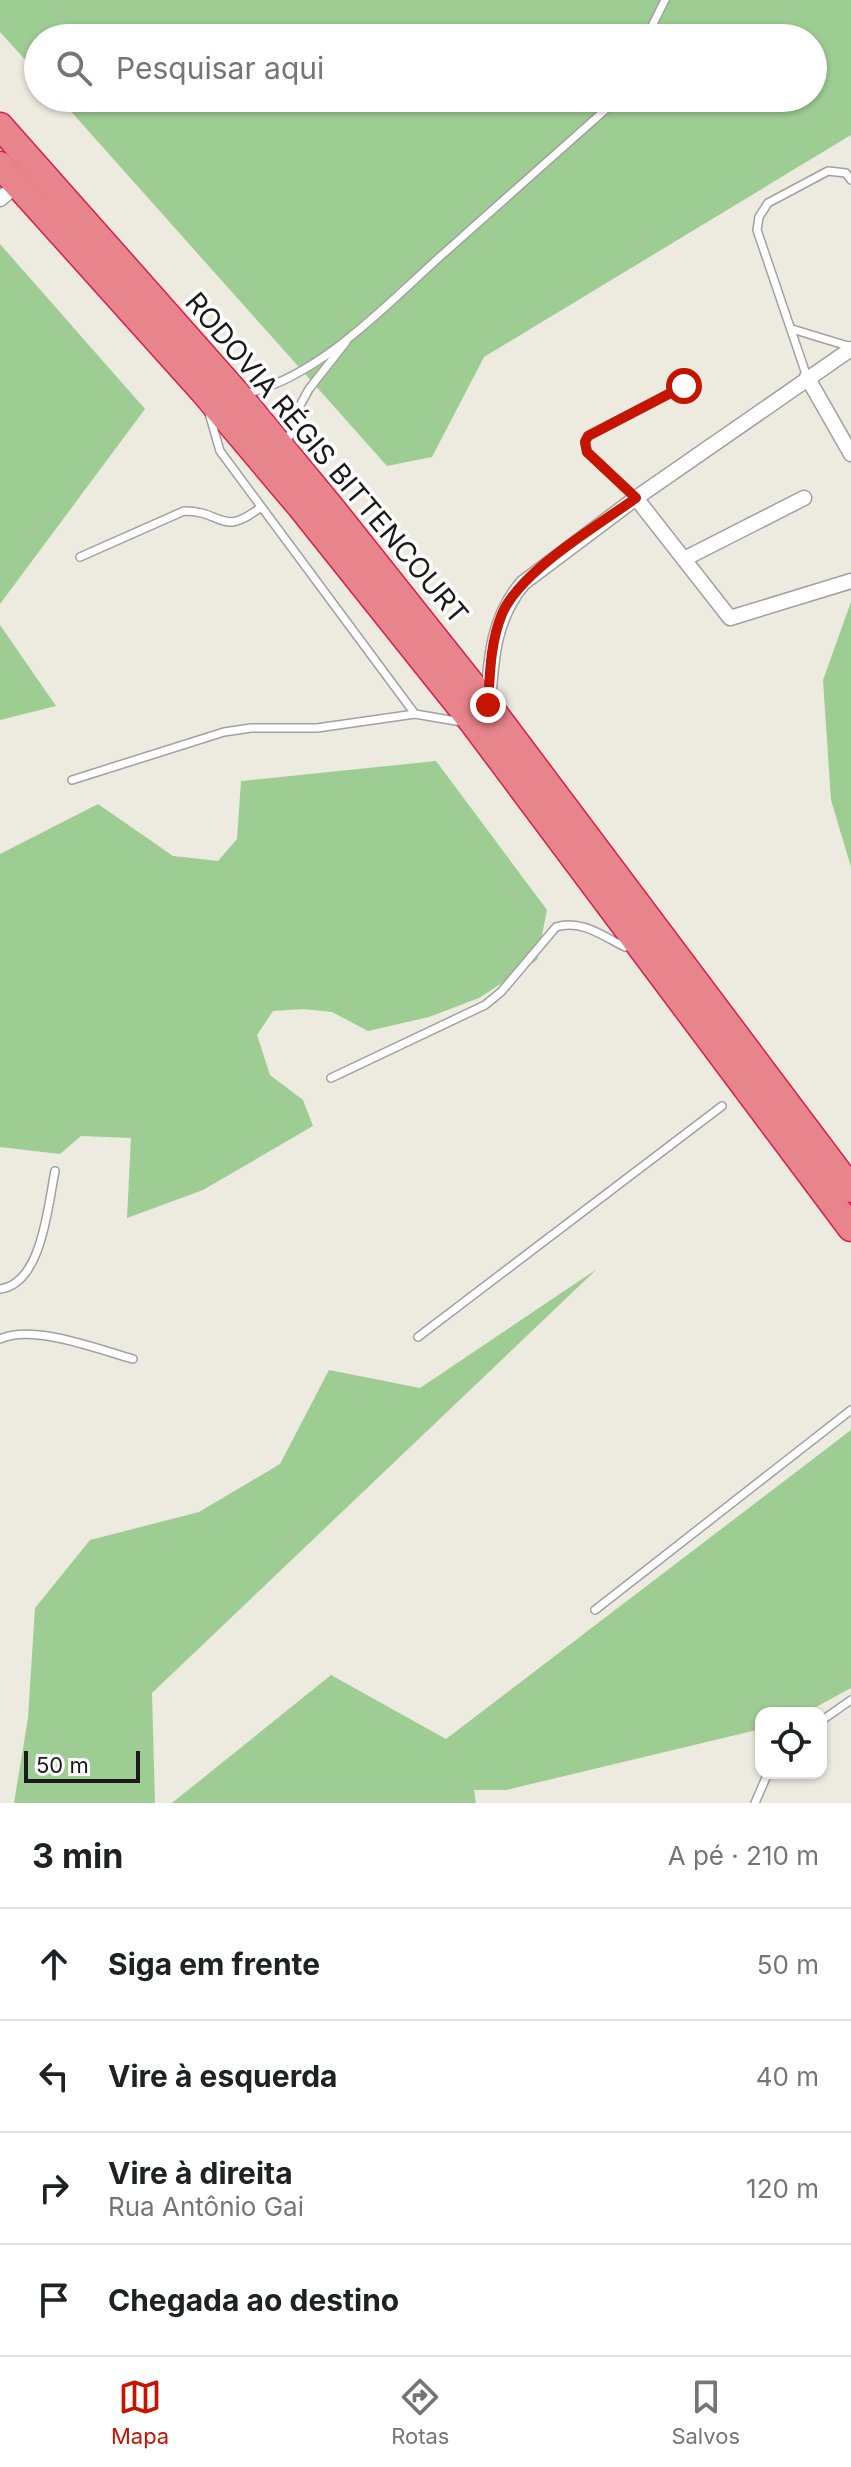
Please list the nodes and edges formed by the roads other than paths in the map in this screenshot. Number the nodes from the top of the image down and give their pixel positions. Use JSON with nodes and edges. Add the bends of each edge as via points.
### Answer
{"nodes":[{"id":1,"x":662,"y":2,"type":"edge"},
{"id":2,"x":652,"y":24,"type":"edge"},
{"id":3,"x":603,"y":112,"type":"edge"},
{"id":4,"x":0,"y":126,"type":"edge"},
{"id":5,"x":851,"y":180,"type":"edge"},
{"id":6,"x":6,"y":183,"type":"edge"},
{"id":7,"x":792,"y":329,"type":"junction"},
{"id":8,"x":350,"y":337,"type":"junction"},
{"id":9,"x":851,"y":348,"type":"edge"},
{"id":10,"x":807,"y":377,"type":"junction"},
{"id":11,"x":684,"y":386,"type":"dead end"},
{"id":12,"x":203,"y":391,"type":"junction"},
{"id":13,"x":239,"y":396,"type":"junction"},
{"id":14,"x":285,"y":451,"type":"junction"},
{"id":15,"x":851,"y":454,"type":"edge"},
{"id":16,"x":636,"y":498,"type":"junction"},
{"id":17,"x":804,"y":498,"type":"dead end"},
{"id":18,"x":261,"y":507,"type":"junction"},
{"id":19,"x":80,"y":557,"type":"dead end"},
{"id":20,"x":684,"y":559,"type":"junction"},
{"id":21,"x":851,"y":581,"type":"edge"},
{"id":22,"x":415,"y":714,"type":"junction"},
{"id":23,"x":481,"y":714,"type":"junction"},
{"id":24,"x":72,"y":780,"type":"dead end"},
{"id":25,"x":625,"y":947,"type":"dead end"},
{"id":26,"x":331,"y":1078,"type":"dead end"},
{"id":27,"x":722,"y":1106,"type":"dead end"},
{"id":28,"x":55,"y":1171,"type":"dead end"},
{"id":29,"x":851,"y":1189,"type":"edge"},
{"id":30,"x":851,"y":1228,"type":"edge"},
{"id":31,"x":0,"y":1289,"type":"edge"},
{"id":32,"x":418,"y":1337,"type":"dead end"},
{"id":33,"x":0,"y":1339,"type":"edge"},
{"id":34,"x":133,"y":1359,"type":"dead end"},
{"id":35,"x":851,"y":1410,"type":"edge"},
{"id":36,"x":595,"y":1610,"type":"dead end"},
{"id":37,"x":851,"y":1700,"type":"edge"},
{"id":38,"x":827,"y":1717,"type":"edge"},
{"id":39,"x":765,"y":1779,"type":"edge"},
{"id":40,"x":755,"y":1803,"type":"edge"}],
"edges":[{"from":1,"to":2,"type":"lane"},
{"from":3,"to":8,"type":"lane"},
{"from":4,"to":13,"type":"highway","name":"RODOVIA RÉGIS BITTENCOURT"},
{"from":5,"to":7,"type":"lane","via":[[846,173],[828,171],[768,203],[759,217],[757,230]]},
{"from":6,"to":12,"type":"highway","name":"RODOVIA RÉGIS BITTENCOURT"},
{"from":7,"to":9,"type":"lane"},
{"from":7,"to":10,"type":"lane"},
{"from":8,"to":13,"type":"lane","via":[[286,380]]},
{"from":8,"to":14,"type":"lane","via":[[303,400]]},
{"from":9,"to":10,"type":"street"},
{"from":10,"to":15,"type":"street"},
{"from":10,"to":16,"type":"street"},
{"from":11,"to":16,"type":"lane","via":[[585,442],[587,452]]},
{"from":12,"to":18,"type":"lane","via":[[220,451]]},
{"from":12,"to":23,"type":"highway","name":"RODOVIA RÉGIS BITTENCOURT"},
{"from":13,"to":14,"type":"highway","name":"RODOVIA RÉGIS BITTENCOURT"},
{"from":14,"to":23,"type":"highway","name":"RODOVIA RÉGIS BITTENCOURT"},
{"from":16,"to":20,"type":"street"},
{"from":16,"to":23,"type":"street","via":[[542,567],[511,598],[495,634]]},
{"from":17,"to":20,"type":"street"},
{"from":18,"to":19,"type":"lane","via":[[232,523],[184,511]]},
{"from":18,"to":22,"type":"lane"},
{"from":20,"to":21,"type":"street","via":[[730,618]]},
{"from":22,"to":23,"type":"lane"},
{"from":22,"to":24,"type":"lane","via":[[317,728],[224,732]]},
{"from":23,"to":29,"type":"highway","name":"RODOVIA RÉGIS BITTENCOURT"},
{"from":23,"to":30,"type":"highway","name":"RODOVIA RÉGIS BITTENCOURT"},
{"from":25,"to":26,"type":"lane","via":[[584,926],[556,927],[485,1005]]},
{"from":27,"to":32,"type":"lane"},
{"from":28,"to":31,"type":"lane","via":[[36,1259],[10,1288]]},
{"from":33,"to":34,"type":"lane","via":[[35,1334]]},
{"from":35,"to":36,"type":"lane"},
{"from":37,"to":38,"type":"lane"},
{"from":39,"to":40,"type":"lane"}]}
